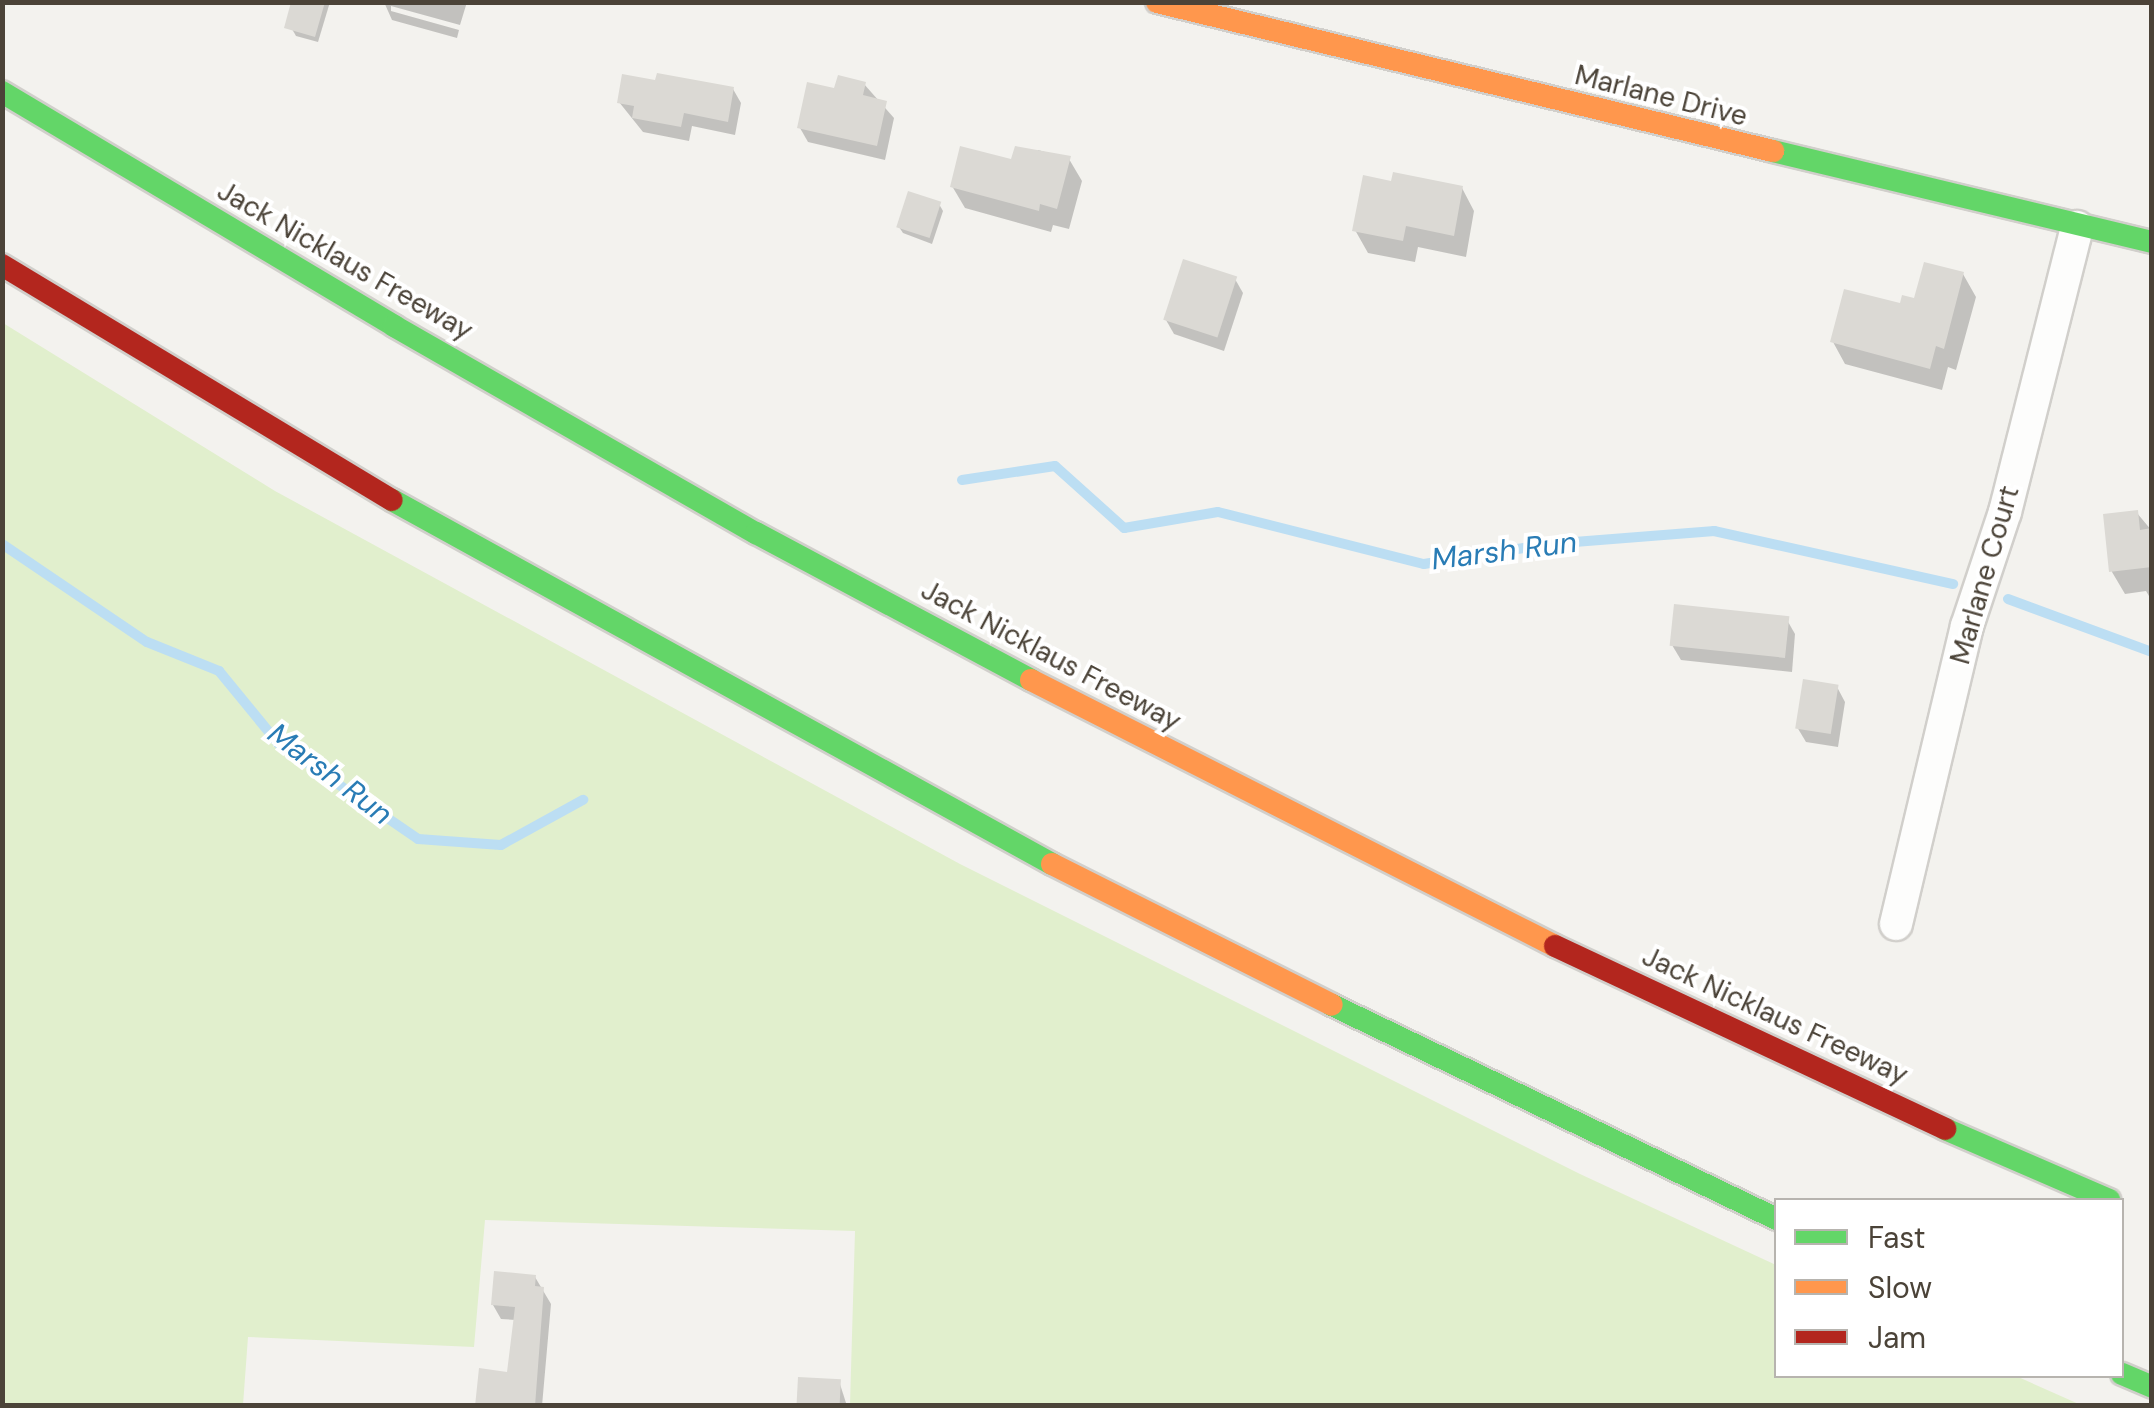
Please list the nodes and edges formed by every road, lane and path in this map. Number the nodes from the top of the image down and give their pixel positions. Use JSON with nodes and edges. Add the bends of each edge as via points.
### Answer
{"nodes":[{"id":1,"x":1157,"y":2,"type":"edge"},
{"id":2,"x":2,"y":92,"type":"edge"},
{"id":3,"x":2078,"y":227,"type":"junction"},
{"id":4,"x":2152,"y":242,"type":"edge"},
{"id":5,"x":2,"y":265,"type":"edge"},
{"id":6,"x":1896,"y":924,"type":"dead end"},
{"id":7,"x":2104,"y":1198,"type":"edge"},
{"id":8,"x":1774,"y":1218,"type":"edge"},
{"id":9,"x":2124,"y":1375,"type":"edge"},
{"id":10,"x":2152,"y":1388,"type":"edge"}],
"edges":[{"from":1,"to":3,"type":"main road","name":"Marlane Drive"},
{"from":2,"to":7,"type":"main road","name":"Jack Nicklaus Freeway","via":[[756,533],[1155,746],[1580,957]]},
{"from":3,"to":4,"type":"main road","name":"Marlane Drive"},
{"from":3,"to":6,"type":"street","name":"Marlane Court","via":[[2005,512],[1967,626]]},
{"from":5,"to":8,"type":"main road","via":[[326,463],[1081,880]]},
{"from":9,"to":10,"type":"main road"}]}
